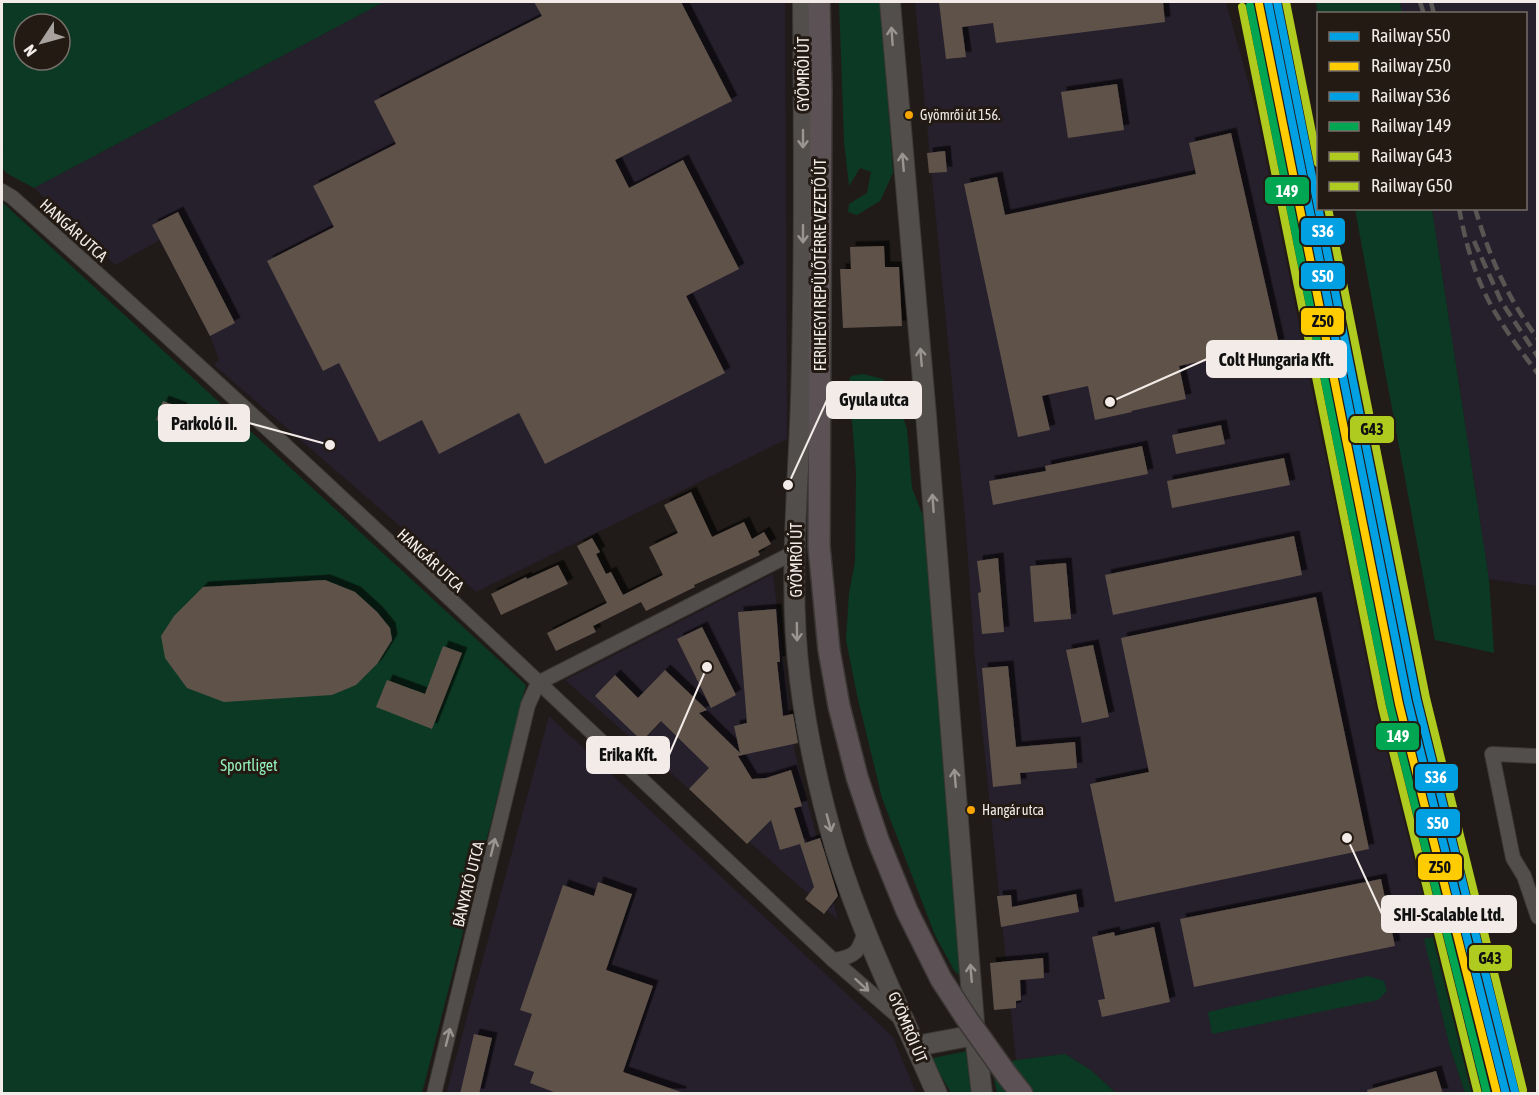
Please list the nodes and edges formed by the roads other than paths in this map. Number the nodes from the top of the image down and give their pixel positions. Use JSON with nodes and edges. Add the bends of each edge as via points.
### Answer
{"nodes":[{"id":1,"x":803,"y":2,"type":"edge"},
{"id":2,"x":819,"y":2,"type":"edge"},
{"id":3,"x":890,"y":2,"type":"edge"},
{"id":4,"x":2,"y":191,"type":"edge"},
{"id":5,"x":795,"y":552,"type":"junction"},
{"id":6,"x":538,"y":683,"type":"junction"},
{"id":7,"x":1538,"y":756,"type":"edge"},
{"id":8,"x":1538,"y":917,"type":"edge"},
{"id":9,"x":866,"y":929,"type":"junction"},
{"id":10,"x":833,"y":960,"type":"junction"},
{"id":11,"x":907,"y":1024,"type":"junction"},
{"id":12,"x":975,"y":1035,"type":"junction"},
{"id":13,"x":916,"y":1046,"type":"junction"},
{"id":14,"x":434,"y":1094,"type":"edge"},
{"id":15,"x":937,"y":1094,"type":"edge"},
{"id":16,"x":982,"y":1094,"type":"edge"},
{"id":17,"x":1022,"y":1094,"type":"edge"}],
"edges":[{"from":1,"to":5,"type":"street","name":"GYÖMRŐI ÚT","one_way":true,"via":[[801,399]]},
{"from":2,"to":17,"type":"main road","name":"FERIHEGYI REPÜLŐTÉRRE VEZETŐ ÚT","bridge":true,"via":[[819,546],[829,650],[841,716],[878,840],[907,911],[941,979]]},
{"from":12,"to":3,"type":"street","one_way":true},
{"from":4,"to":6,"type":"street","name":"HANGÁR UTCA","via":[[94,270]]},
{"from":5,"to":6,"type":"street"},
{"from":5,"to":9,"type":"street","name":"GYÖMRŐI ÚT","one_way":true,"via":[[800,680],[815,766],[836,849]]},
{"from":6,"to":10,"type":"street","name":"HANGÁR UTCA"},
{"from":14,"to":6,"type":"street","name":"BÁNYATÓ UTCA","one_way":true,"via":[[528,705]]},
{"from":7,"to":8,"type":"street","via":[[1492,754],[1513,858],[1524,876]]},
{"from":9,"to":10,"type":"street","via":[[856,952]]},
{"from":9,"to":11,"type":"street","name":"GYÖMRŐI ÚT"},
{"from":10,"to":11,"type":"street","name":"HANGÁR UTCA","one_way":true},
{"from":11,"to":13,"type":"street","name":"GYÖMRŐI ÚT"},
{"from":12,"to":13,"type":"street"},
{"from":12,"to":16,"type":"street"},
{"from":13,"to":15,"type":"street","name":"GYÖMRŐI ÚT"}]}
